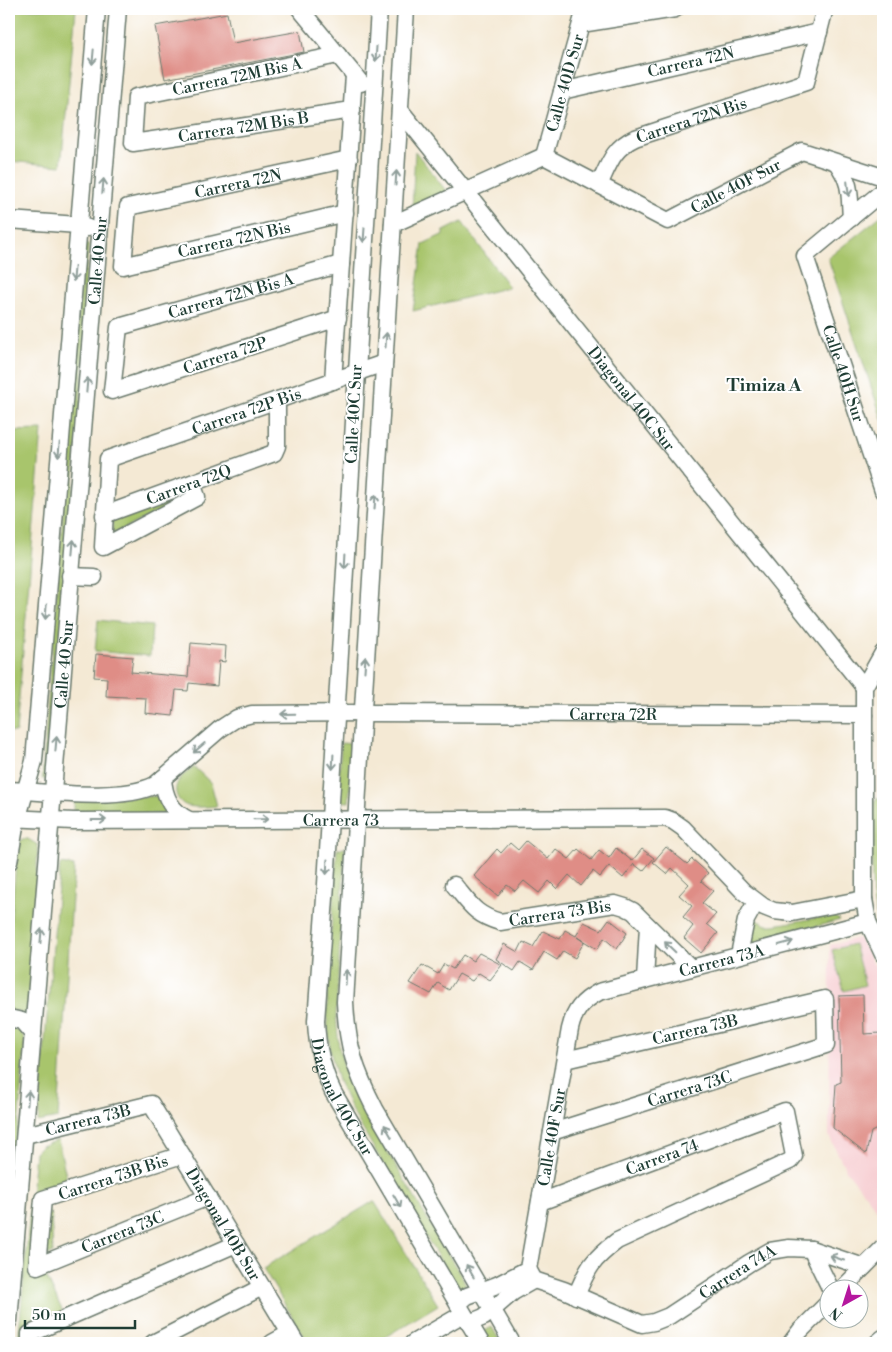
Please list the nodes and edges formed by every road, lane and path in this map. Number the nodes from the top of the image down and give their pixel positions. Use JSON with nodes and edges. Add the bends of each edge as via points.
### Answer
{"nodes":[{"id":1,"x":97,"y":9,"type":"edge"},
{"id":2,"x":118,"y":9,"type":"edge"},
{"id":3,"x":300,"y":9,"type":"edge"},
{"id":4,"x":379,"y":9,"type":"edge"},
{"id":5,"x":406,"y":9,"type":"edge"},
{"id":6,"x":675,"y":9,"type":"edge"},
{"id":7,"x":821,"y":9,"type":"edge"},
{"id":8,"x":583,"y":16,"type":"edge"},
{"id":9,"x":819,"y":32,"type":"junction"},
{"id":10,"x":338,"y":56,"type":"junction"},
{"id":11,"x":354,"y":75,"type":"junction"},
{"id":12,"x":562,"y":91,"type":"junction"},
{"id":13,"x":373,"y":99,"type":"junction"},
{"id":14,"x":352,"y":110,"type":"junction"},
{"id":15,"x":400,"y":110,"type":"junction"},
{"id":16,"x":133,"y":143,"type":"joint"},
{"id":17,"x":544,"y":156,"type":"junction"},
{"id":18,"x":349,"y":159,"type":"junction"},
{"id":19,"x":837,"y":163,"type":"junction"},
{"id":20,"x":883,"y":177,"type":"edge"},
{"id":21,"x":599,"y":184,"type":"junction"},
{"id":22,"x":465,"y":190,"type":"junction"},
{"id":23,"x":883,"y":191,"type":"edge"},
{"id":24,"x":128,"y":207,"type":"joint"},
{"id":25,"x":101,"y":213,"type":"junction"},
{"id":26,"x":345,"y":213,"type":"junction"},
{"id":27,"x":850,"y":218,"type":"junction"},
{"id":28,"x":9,"y":220,"type":"edge"},
{"id":29,"x":393,"y":224,"type":"junction"},
{"id":30,"x":78,"y":225,"type":"junction"},
{"id":31,"x":99,"y":234,"type":"junction"},
{"id":32,"x":341,"y":264,"type":"junction"},
{"id":33,"x":123,"y":266,"type":"joint"},
{"id":34,"x":338,"y":318,"type":"junction"},
{"id":35,"x":384,"y":363,"type":"junction"},
{"id":36,"x":356,"y":373,"type":"junction"},
{"id":37,"x":333,"y":381,"type":"junction"},
{"id":38,"x":112,"y":391,"type":"joint"},
{"id":39,"x":277,"y":400,"type":"junction"},
{"id":40,"x":192,"y":483,"type":"junction"},
{"id":41,"x":883,"y":491,"type":"edge"},
{"id":42,"x":104,"y":515,"type":"junction"},
{"id":43,"x":70,"y":576,"type":"junction"},
{"id":44,"x":94,"y":577,"type":"dead end"},
{"id":45,"x":883,"y":653,"type":"edge"},
{"id":46,"x":864,"y":687,"type":"junction"},
{"id":47,"x":336,"y":713,"type":"junction"},
{"id":48,"x":362,"y":713,"type":"junction"},
{"id":49,"x":864,"y":715,"type":"junction"},
{"id":50,"x":163,"y":778,"type":"junction"},
{"id":51,"x":17,"y":790,"type":"edge"},
{"id":52,"x":52,"y":792,"type":"junction"},
{"id":53,"x":13,"y":818,"type":"edge"},
{"id":54,"x":330,"y":818,"type":"junction"},
{"id":55,"x":356,"y":818,"type":"junction"},
{"id":56,"x":50,"y":820,"type":"junction"},
{"id":57,"x":189,"y":820,"type":"junction"},
{"id":58,"x":9,"y":856,"type":"edge"},
{"id":59,"x":9,"y":862,"type":"edge"},
{"id":60,"x":454,"y":885,"type":"dead end"},
{"id":61,"x":864,"y":899,"type":"junction"},
{"id":62,"x":756,"y":902,"type":"junction"},
{"id":63,"x":868,"y":922,"type":"junction"},
{"id":64,"x":648,"y":926,"type":"junction"},
{"id":65,"x":883,"y":954,"type":"edge"},
{"id":66,"x":739,"y":955,"type":"junction"},
{"id":67,"x":691,"y":968,"type":"junction"},
{"id":68,"x":645,"y":980,"type":"junction"},
{"id":69,"x":825,"y":999,"type":"joint"},
{"id":70,"x":578,"y":1007,"type":"joint"},
{"id":71,"x":9,"y":1018,"type":"edge"},
{"id":72,"x":33,"y":1034,"type":"junction"},
{"id":73,"x":565,"y":1060,"type":"junction"},
{"id":74,"x":151,"y":1104,"type":"joint"},
{"id":75,"x":552,"y":1132,"type":"junction"},
{"id":76,"x":24,"y":1135,"type":"junction"},
{"id":77,"x":182,"y":1154,"type":"junction"},
{"id":78,"x":208,"y":1197,"type":"junction"},
{"id":79,"x":540,"y":1202,"type":"junction"},
{"id":80,"x":236,"y":1244,"type":"junction"},
{"id":81,"x":883,"y":1248,"type":"edge"},
{"id":82,"x":811,"y":1249,"type":"junction"},
{"id":83,"x":37,"y":1266,"type":"joint"},
{"id":84,"x":864,"y":1267,"type":"junction"},
{"id":85,"x":531,"y":1274,"type":"junction"},
{"id":86,"x":826,"y":1280,"type":"edge"},
{"id":87,"x":851,"y":1280,"type":"edge"},
{"id":88,"x":262,"y":1287,"type":"junction"},
{"id":89,"x":481,"y":1290,"type":"junction"},
{"id":90,"x":576,"y":1296,"type":"junction"},
{"id":91,"x":492,"y":1310,"type":"junction"},
{"id":92,"x":820,"y":1311,"type":"edge"},
{"id":93,"x":463,"y":1314,"type":"junction"},
{"id":94,"x":9,"y":1321,"type":"edge"},
{"id":95,"x":293,"y":1338,"type":"edge"},
{"id":96,"x":883,"y":1338,"type":"edge"},
{"id":97,"x":30,"y":1339,"type":"edge"},
{"id":98,"x":152,"y":1343,"type":"edge"},
{"id":99,"x":272,"y":1343,"type":"edge"},
{"id":100,"x":412,"y":1343,"type":"edge"},
{"id":101,"x":480,"y":1343,"type":"edge"},
{"id":102,"x":512,"y":1343,"type":"edge"},
{"id":103,"x":791,"y":1343,"type":"edge"},
{"id":104,"x":877,"y":1343,"type":"edge"}],
"edges":[{"from":1,"to":30,"type":"street","name":"Calle 40 Sur","one_way":true},
{"from":25,"to":2,"type":"street","name":"Calle 40 Sur","one_way":true},
{"from":3,"to":10,"type":"street"},
{"from":4,"to":13,"type":"street","name":"Calle 40C Sur","one_way":true},
{"from":5,"to":15,"type":"street","name":"Calle 40C Sur"},
{"from":6,"to":8,"type":"street"},
{"from":7,"to":9,"type":"street","via":[[824,12]]},
{"from":8,"to":12,"type":"street","name":"Calle 40D Sur"},
{"from":9,"to":12,"type":"street","name":"Carrera 72N"},
{"from":9,"to":21,"type":"street","name":"Carrera 72N Bis","via":[[806,82],[622,144]]},
{"from":10,"to":11,"type":"street"},
{"from":10,"to":16,"type":"street","name":"Carrera 72M Bis A","via":[[136,97]]},
{"from":11,"to":13,"type":"street"},
{"from":11,"to":14,"type":"street","name":"Calle 40C Sur"},
{"from":12,"to":17,"type":"street","name":"Calle 40D Sur"},
{"from":13,"to":36,"type":"street","name":"Calle 40C Sur","one_way":true},
{"from":14,"to":16,"type":"street","name":"Carrera 72M Bis B"},
{"from":14,"to":18,"type":"street","name":"Calle 40C Sur"},
{"from":15,"to":22,"type":"street","name":"Diagonal 40C Sur"},
{"from":29,"to":15,"type":"street","name":"Calle 40C Sur","one_way":true},
{"from":17,"to":21,"type":"street"},
{"from":17,"to":22,"type":"street"},
{"from":18,"to":24,"type":"street","name":"Carrera 72N"},
{"from":18,"to":26,"type":"street","name":"Calle 40C Sur"},
{"from":19,"to":20,"type":"street"},
{"from":19,"to":21,"type":"street","name":"Calle 40F Sur","via":[[802,151],[668,221]]},
{"from":19,"to":27,"type":"street","one_way":true,"via":[[849,186]]},
{"from":22,"to":29,"type":"street"},
{"from":22,"to":46,"type":"street","name":"Diagonal 40C Sur"},
{"from":23,"to":27,"type":"street"},
{"from":24,"to":33,"type":"street","name":"Calle 40 Sur"},
{"from":25,"to":30,"type":"street","via":[[90,222]]},
{"from":25,"to":31,"type":"street","name":"Calle 40 Sur"},
{"from":26,"to":32,"type":"street","name":"Calle 40C Sur"},
{"from":26,"to":33,"type":"street","name":"Carrera 72N Bis"},
{"from":27,"to":41,"type":"street","name":"Calle 40H Sur","via":[[805,256]]},
{"from":28,"to":30,"type":"street"},
{"from":35,"to":29,"type":"street","name":"Calle 40C Sur","one_way":true},
{"from":30,"to":31,"type":"street"},
{"from":30,"to":51,"type":"street","name":"Calle 40 Sur","one_way":true,"via":[[34,760]]},
{"from":43,"to":31,"type":"street","name":"Calle 40 Sur","one_way":true},
{"from":32,"to":34,"type":"street","name":"Calle 40C Sur"},
{"from":32,"to":38,"type":"street","name":"Carrera 72N Bis A","via":[[118,327]]},
{"from":34,"to":37,"type":"street","name":"Calle 40C Sur"},
{"from":34,"to":38,"type":"street","name":"Carrera 72P"},
{"from":35,"to":36,"type":"street","name":"Carrera 72P Bis"},
{"from":48,"to":35,"type":"street","name":"Calle 40C Sur","one_way":true},
{"from":36,"to":37,"type":"street","name":"Carrera 72P Bis"},
{"from":36,"to":47,"type":"street","name":"Calle 40C Sur","one_way":true},
{"from":37,"to":39,"type":"street","name":"Carrera 72P Bis"},
{"from":39,"to":40,"type":"street","name":"Carrera 72Q","via":[[277,446],[274,453]]},
{"from":39,"to":42,"type":"street","name":"Carrera 72P Bis","via":[[108,459]]},
{"from":40,"to":42,"type":"street","name":"Carrera 72Q"},
{"from":40,"to":42,"type":"street","via":[[197,497],[103,547]]},
{"from":43,"to":44,"type":"street"},
{"from":52,"to":43,"type":"street","name":"Calle 40 Sur","one_way":true},
{"from":45,"to":46,"type":"street"},
{"from":46,"to":49,"type":"street"},
{"from":47,"to":48,"type":"street"},
{"from":47,"to":50,"type":"street","one_way":true,"via":[[252,714],[237,718]]},
{"from":47,"to":54,"type":"street","name":"Calle 40C Sur","one_way":true},
{"from":48,"to":49,"type":"street","name":"Carrera 72R"},
{"from":48,"to":55,"type":"street","name":"Calle 40C Sur"},
{"from":49,"to":61,"type":"street"},
{"from":50,"to":52,"type":"street","via":[[147,789],[130,792]]},
{"from":50,"to":57,"type":"street","via":[[168,801]]},
{"from":51,"to":52,"type":"street"},
{"from":51,"to":53,"type":"street","name":"Calle 40 Sur"},
{"from":52,"to":56,"type":"street","name":"Calle 40 Sur"},
{"from":53,"to":56,"type":"street","name":"Carrera 73"},
{"from":53,"to":58,"type":"street","name":"Calle 40 Sur"},
{"from":54,"to":55,"type":"street","name":"Carrera 73"},
{"from":57,"to":54,"type":"street","name":"Carrera 73","one_way":true},
{"from":54,"to":93,"type":"street","name":"Diagonal 40C Sur","one_way":true,"via":[[316,1021],[320,1058],[333,1092]]},
{"from":55,"to":62,"type":"street","name":"Carrera 73","via":[[665,818],[683,828]]},
{"from":89,"to":55,"type":"street","name":"Diagonal 40C Sur","one_way":true,"via":[[375,1109],[363,1086],[349,1044],[345,1002]]},
{"from":56,"to":57,"type":"street","name":"Carrera 73","one_way":true},
{"from":72,"to":56,"type":"street","name":"Calle 40 Sur","one_way":true},
{"from":58,"to":59,"type":"street","name":"Calle 40 Sur"},
{"from":60,"to":64,"type":"street","name":"Carrera 73 Bis","via":[[474,909],[486,918],[500,922],[615,904],[633,912]]},
{"from":61,"to":62,"type":"street","via":[[792,913]]},
{"from":61,"to":63,"type":"street"},
{"from":62,"to":66,"type":"street","via":[[746,920]]},
{"from":63,"to":65,"type":"street"},
{"from":66,"to":63,"type":"street","name":"Carrera 73A","one_way":true},
{"from":67,"to":64,"type":"street","one_way":true},
{"from":64,"to":68,"type":"street"},
{"from":66,"to":67,"type":"street","name":"Carrera 73A"},
{"from":67,"to":68,"type":"street","name":"Carrera 73A"},
{"from":68,"to":70,"type":"street","name":"Carrera 73A","via":[[598,992]]},
{"from":69,"to":73,"type":"street","name":"Carrera 73B"},
{"from":69,"to":75,"type":"street","name":"Carrera 73C","via":[[826,1045]]},
{"from":70,"to":73,"type":"street","name":"Calle 40F Sur","via":[[572,1020]]},
{"from":71,"to":72,"type":"street","via":[[22,1021]]},
{"from":76,"to":72,"type":"street","name":"Calle 40 Sur","one_way":true},
{"from":73,"to":75,"type":"street","name":"Calle 40F Sur"},
{"from":74,"to":76,"type":"street","name":"Carrera 73B"},
{"from":74,"to":77,"type":"street","name":"Diagonal 40B Sur"},
{"from":75,"to":79,"type":"street","name":"Calle 40F Sur"},
{"from":76,"to":94,"type":"street","name":"Calle 40 Sur"},
{"from":77,"to":78,"type":"street","name":"Diagonal 40B Sur"},
{"from":77,"to":83,"type":"street","name":"Carrera 73B Bis","via":[[44,1199]]},
{"from":78,"to":80,"type":"street","name":"Diagonal 40B Sur"},
{"from":78,"to":83,"type":"street","name":"Carrera 73C"},
{"from":79,"to":85,"type":"street","name":"Calle 40F Sur"},
{"from":79,"to":90,"type":"street","name":"Carrera 74","via":[[785,1111],[794,1156],[790,1161],[617,1241],[600,1253],[588,1268]]},
{"from":80,"to":88,"type":"street","name":"Diagonal 40B Sur"},
{"from":80,"to":97,"type":"street"},
{"from":81,"to":84,"type":"street"},
{"from":84,"to":82,"type":"street","name":"Carrera 74A","one_way":true},
{"from":82,"to":86,"type":"street"},
{"from":82,"to":90,"type":"street","name":"Carrera 74A","via":[[770,1251],[669,1316],[654,1322],[642,1324]]},
{"from":84,"to":87,"type":"street"},
{"from":85,"to":89,"type":"street"},
{"from":85,"to":90,"type":"street","name":"Carrera 74A"},
{"from":85,"to":91,"type":"street"},
{"from":88,"to":95,"type":"street","name":"Diagonal 40B Sur"},
{"from":88,"to":98,"type":"street"},
{"from":89,"to":91,"type":"street","name":"Diagonal 40C Sur"},
{"from":89,"to":93,"type":"street","via":[[467,1296]]},
{"from":91,"to":93,"type":"street","via":[[480,1320]]},
{"from":91,"to":102,"type":"street","name":"Diagonal 40C Sur"},
{"from":92,"to":103,"type":"street"},
{"from":93,"to":100,"type":"street"},
{"from":93,"to":101,"type":"street","name":"Diagonal 40C Sur"},
{"from":95,"to":99,"type":"street"},
{"from":96,"to":104,"type":"street"}]}
